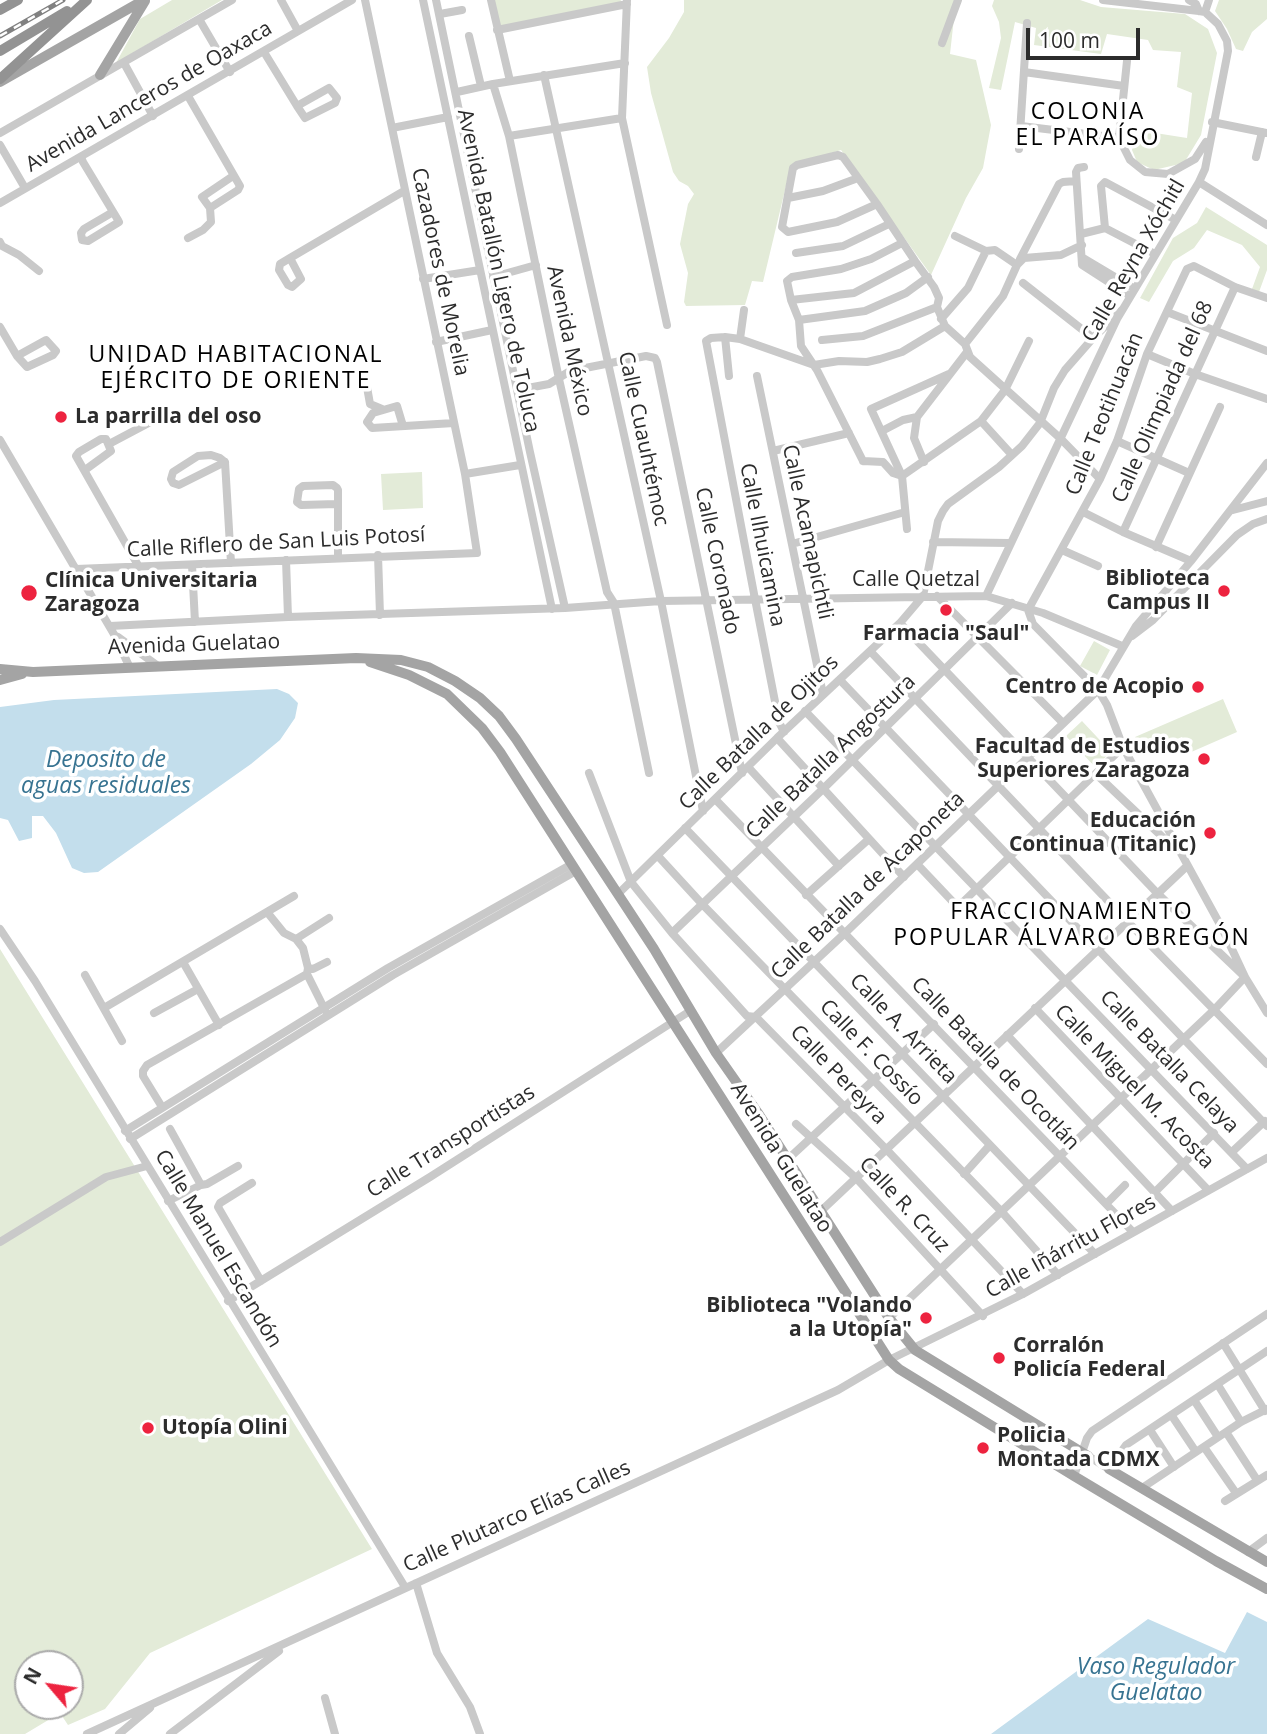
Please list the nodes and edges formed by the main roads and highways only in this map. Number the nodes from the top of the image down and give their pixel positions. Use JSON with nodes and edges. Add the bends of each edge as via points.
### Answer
{"nodes":[{"id":1,"x":18,"y":0,"type":"edge"},
{"id":2,"x":87,"y":0,"type":"edge"},
{"id":3,"x":145,"y":0,"type":"edge"},
{"id":4,"x":0,"y":10,"type":"edge"},
{"id":5,"x":0,"y":51,"type":"edge"},
{"id":6,"x":100,"y":75,"type":"road end"},
{"id":7,"x":0,"y":81,"type":"edge"},
{"id":8,"x":356,"y":657,"type":"junction"},
{"id":9,"x":0,"y":669,"type":"edge"},
{"id":10,"x":33,"y":672,"type":"junction"},
{"id":11,"x":0,"y":680,"type":"edge"},
{"id":12,"x":1085,"y":1455,"type":"road end"},
{"id":13,"x":1110,"y":1469,"type":"road end"},
{"id":14,"x":1267,"y":1562,"type":"edge"},
{"id":15,"x":1267,"y":1589,"type":"edge"}],
"edges":[{"from":1,"to":4,"type":"highway"},
{"from":2,"to":5,"type":"highway"},
{"from":2,"to":7,"type":"highway"},
{"from":3,"to":6,"type":"main road"},
{"from":3,"to":7,"type":"main road"},
{"from":8,"to":10,"type":"main road","name":"Avenida Guelatao"},
{"from":8,"to":12,"type":"main road","name":"Avenida Guelatao","via":[[428,667],[481,698],[499,716],[915,1350]]},
{"from":8,"to":15,"type":"main road","name":"Avenida Guelatao","via":[[447,694],[500,752],[889,1360]]},
{"from":9,"to":10,"type":"main road","name":"Avenida Guelatao"},
{"from":10,"to":11,"type":"main road","name":"Avenida Guelatao"},
{"from":13,"to":14,"type":"main road","name":"Avenida Guelatao"}]}
